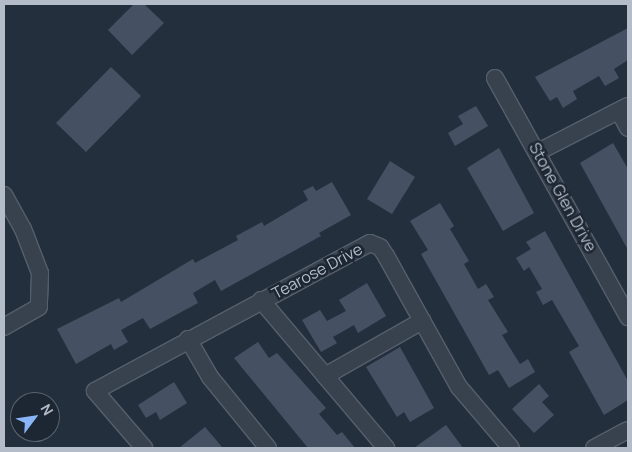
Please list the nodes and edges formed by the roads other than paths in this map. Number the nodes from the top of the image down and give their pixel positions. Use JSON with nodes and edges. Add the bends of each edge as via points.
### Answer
{"nodes":[{"id":1,"x":495,"y":78,"type":"dead end"},
{"id":2,"x":624,"y":109,"type":"edge"},
{"id":3,"x":628,"y":128,"type":"edge"},
{"id":4,"x":538,"y":152,"type":"junction"},
{"id":5,"x":4,"y":195,"type":"edge"},
{"id":6,"x":261,"y":300,"type":"junction"},
{"id":7,"x":628,"y":317,"type":"edge"},
{"id":8,"x":422,"y":320,"type":"junction"},
{"id":9,"x":4,"y":327,"type":"edge"},
{"id":10,"x":188,"y":339,"type":"junction"},
{"id":11,"x":325,"y":376,"type":"junction"},
{"id":12,"x":628,"y":430,"type":"edge"},
{"id":13,"x":144,"y":448,"type":"edge"},
{"id":14,"x":268,"y":448,"type":"edge"},
{"id":15,"x":386,"y":448,"type":"edge"},
{"id":16,"x":511,"y":448,"type":"edge"},
{"id":17,"x":594,"y":448,"type":"edge"}],
"edges":[{"from":1,"to":4,"type":"street","name":"Stone Glen Drive"},
{"from":2,"to":3,"type":"street"},
{"from":2,"to":4,"type":"street"},
{"from":4,"to":7,"type":"street","name":"Stone Glen Drive"},
{"from":5,"to":9,"type":"street","via":[[23,229],[40,273],[39,307]]},
{"from":6,"to":8,"type":"street","name":"Tearose Drive","via":[[370,243],[380,247]]},
{"from":6,"to":10,"type":"street","name":"Tearose Drive"},
{"from":6,"to":11,"type":"street"},
{"from":8,"to":11,"type":"street"},
{"from":8,"to":16,"type":"street","name":"Tearose Drive","via":[[459,387]]},
{"from":10,"to":13,"type":"street","name":"Tearose Drive","via":[[95,391]]},
{"from":10,"to":14,"type":"street","via":[[210,377]]},
{"from":11,"to":15,"type":"street"},
{"from":12,"to":17,"type":"street"}]}
